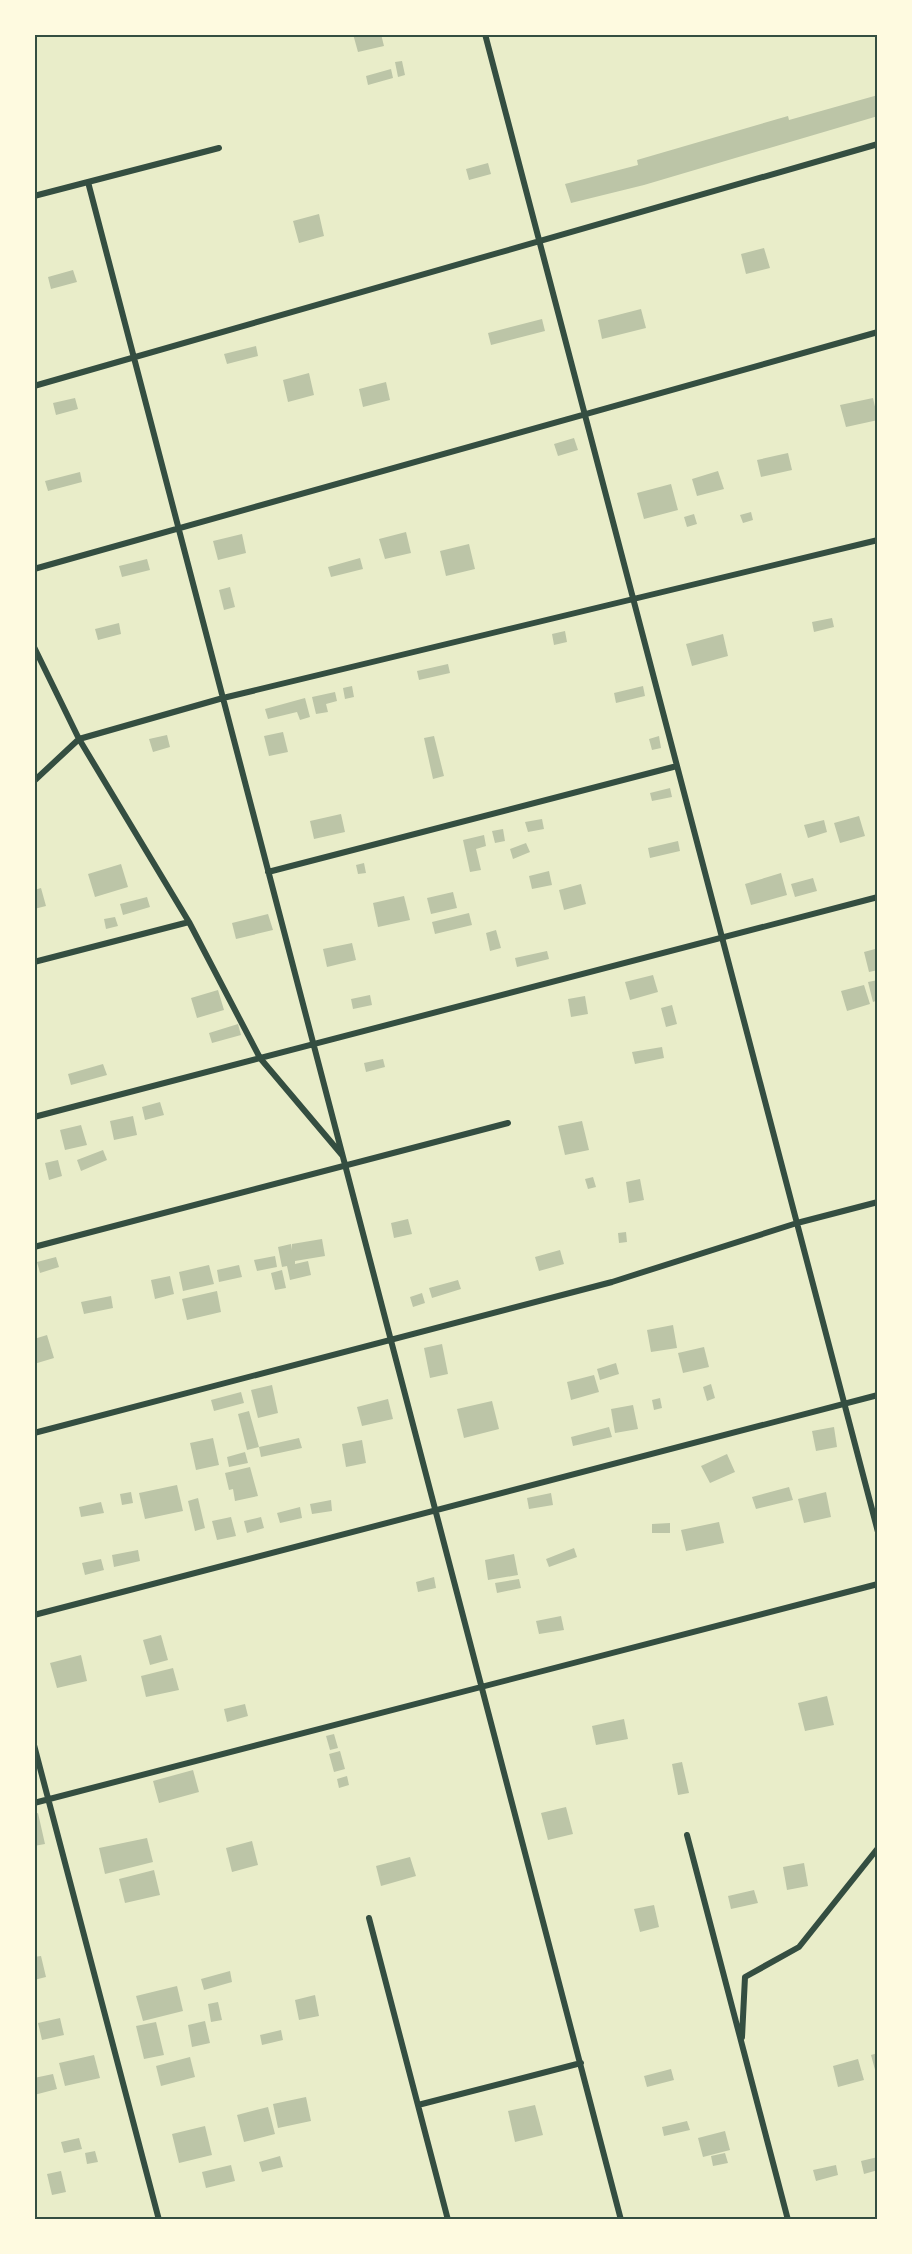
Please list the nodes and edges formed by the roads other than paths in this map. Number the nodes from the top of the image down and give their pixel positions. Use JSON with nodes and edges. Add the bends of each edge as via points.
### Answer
{"nodes":[{"id":1,"x":485,"y":34,"type":"edge"},
{"id":2,"x":878,"y":144,"type":"edge"},
{"id":3,"x":219,"y":148,"type":"dead end"},
{"id":4,"x":88,"y":182,"type":"junction"},
{"id":5,"x":34,"y":196,"type":"edge"},
{"id":6,"x":539,"y":241,"type":"junction"},
{"id":7,"x":878,"y":332,"type":"edge"},
{"id":8,"x":134,"y":358,"type":"junction"},
{"id":9,"x":34,"y":386,"type":"edge"},
{"id":10,"x":585,"y":415,"type":"junction"},
{"id":11,"x":178,"y":529,"type":"junction"},
{"id":12,"x":878,"y":540,"type":"edge"},
{"id":13,"x":34,"y":569,"type":"edge"},
{"id":14,"x":633,"y":599,"type":"junction"},
{"id":15,"x":34,"y":647,"type":"edge"},
{"id":16,"x":223,"y":698,"type":"junction"},
{"id":17,"x":79,"y":739,"type":"junction"},
{"id":18,"x":677,"y":766,"type":"junction"},
{"id":19,"x":34,"y":781,"type":"edge"},
{"id":20,"x":268,"y":872,"type":"junction"},
{"id":21,"x":878,"y":897,"type":"edge"},
{"id":22,"x":189,"y":922,"type":"junction"},
{"id":23,"x":722,"y":938,"type":"junction"},
{"id":24,"x":34,"y":963,"type":"edge"},
{"id":25,"x":314,"y":1044,"type":"junction"},
{"id":26,"x":260,"y":1058,"type":"junction"},
{"id":27,"x":34,"y":1117,"type":"edge"},
{"id":28,"x":508,"y":1123,"type":"dead end"},
{"id":29,"x":343,"y":1156,"type":"junction"},
{"id":30,"x":345,"y":1166,"type":"junction"},
{"id":31,"x":878,"y":1202,"type":"edge"},
{"id":32,"x":796,"y":1223,"type":"junction"},
{"id":33,"x":34,"y":1247,"type":"edge"},
{"id":34,"x":391,"y":1340,"type":"junction"},
{"id":35,"x":878,"y":1395,"type":"edge"},
{"id":36,"x":844,"y":1404,"type":"junction"},
{"id":37,"x":34,"y":1433,"type":"edge"},
{"id":38,"x":436,"y":1510,"type":"junction"},
{"id":39,"x":878,"y":1532,"type":"edge"},
{"id":40,"x":878,"y":1584,"type":"edge"},
{"id":41,"x":34,"y":1615,"type":"edge"},
{"id":42,"x":482,"y":1687,"type":"junction"},
{"id":43,"x":34,"y":1745,"type":"edge"},
{"id":44,"x":49,"y":1800,"type":"junction"},
{"id":45,"x":34,"y":1803,"type":"edge"},
{"id":46,"x":687,"y":1835,"type":"dead end"},
{"id":47,"x":878,"y":1848,"type":"edge"},
{"id":48,"x":369,"y":1918,"type":"dead end"},
{"id":49,"x":742,"y":2044,"type":"junction"},
{"id":50,"x":580,"y":2063,"type":"junction"},
{"id":51,"x":418,"y":2105,"type":"junction"},
{"id":52,"x":159,"y":2220,"type":"edge"},
{"id":53,"x":448,"y":2220,"type":"edge"},
{"id":54,"x":621,"y":2220,"type":"edge"},
{"id":55,"x":788,"y":2220,"type":"edge"}],
"edges":[{"from":1,"to":6,"type":"street"},
{"from":2,"to":6,"type":"street"},
{"from":3,"to":4,"type":"street"},
{"from":4,"to":5,"type":"street"},
{"from":4,"to":8,"type":"street"},
{"from":6,"to":8,"type":"street"},
{"from":6,"to":10,"type":"street"},
{"from":7,"to":10,"type":"street"},
{"from":8,"to":9,"type":"street"},
{"from":8,"to":11,"type":"street"},
{"from":10,"to":11,"type":"street"},
{"from":10,"to":14,"type":"street"},
{"from":11,"to":13,"type":"street"},
{"from":11,"to":16,"type":"street"},
{"from":12,"to":14,"type":"street"},
{"from":14,"to":16,"type":"street"},
{"from":14,"to":18,"type":"street"},
{"from":15,"to":17,"type":"street"},
{"from":16,"to":17,"type":"street"},
{"from":16,"to":20,"type":"street"},
{"from":17,"to":19,"type":"street"},
{"from":17,"to":22,"type":"street"},
{"from":18,"to":20,"type":"street"},
{"from":18,"to":23,"type":"street"},
{"from":20,"to":25,"type":"street"},
{"from":21,"to":23,"type":"street"},
{"from":22,"to":24,"type":"street"},
{"from":22,"to":26,"type":"street"},
{"from":23,"to":25,"type":"street"},
{"from":23,"to":32,"type":"street"},
{"from":25,"to":26,"type":"street"},
{"from":25,"to":29,"type":"street"},
{"from":26,"to":27,"type":"street"},
{"from":26,"to":29,"type":"street"},
{"from":28,"to":30,"type":"street"},
{"from":29,"to":30,"type":"street"},
{"from":30,"to":33,"type":"street"},
{"from":30,"to":34,"type":"street"},
{"from":31,"to":32,"type":"street"},
{"from":32,"to":34,"type":"street","via":[[612,1282]]},
{"from":32,"to":36,"type":"street"},
{"from":34,"to":37,"type":"street"},
{"from":34,"to":38,"type":"street"},
{"from":35,"to":36,"type":"street"},
{"from":36,"to":38,"type":"street"},
{"from":36,"to":39,"type":"street"},
{"from":38,"to":41,"type":"street"},
{"from":38,"to":42,"type":"street"},
{"from":40,"to":42,"type":"street"},
{"from":42,"to":44,"type":"street"},
{"from":42,"to":50,"type":"street"},
{"from":43,"to":44,"type":"street"},
{"from":44,"to":45,"type":"street"},
{"from":44,"to":52,"type":"street"},
{"from":46,"to":49,"type":"street"},
{"from":47,"to":49,"type":"street","via":[[799,1947],[745,1977]]},
{"from":48,"to":51,"type":"street"},
{"from":49,"to":55,"type":"street"},
{"from":50,"to":51,"type":"street"},
{"from":50,"to":54,"type":"street"},
{"from":51,"to":53,"type":"street"}]}
